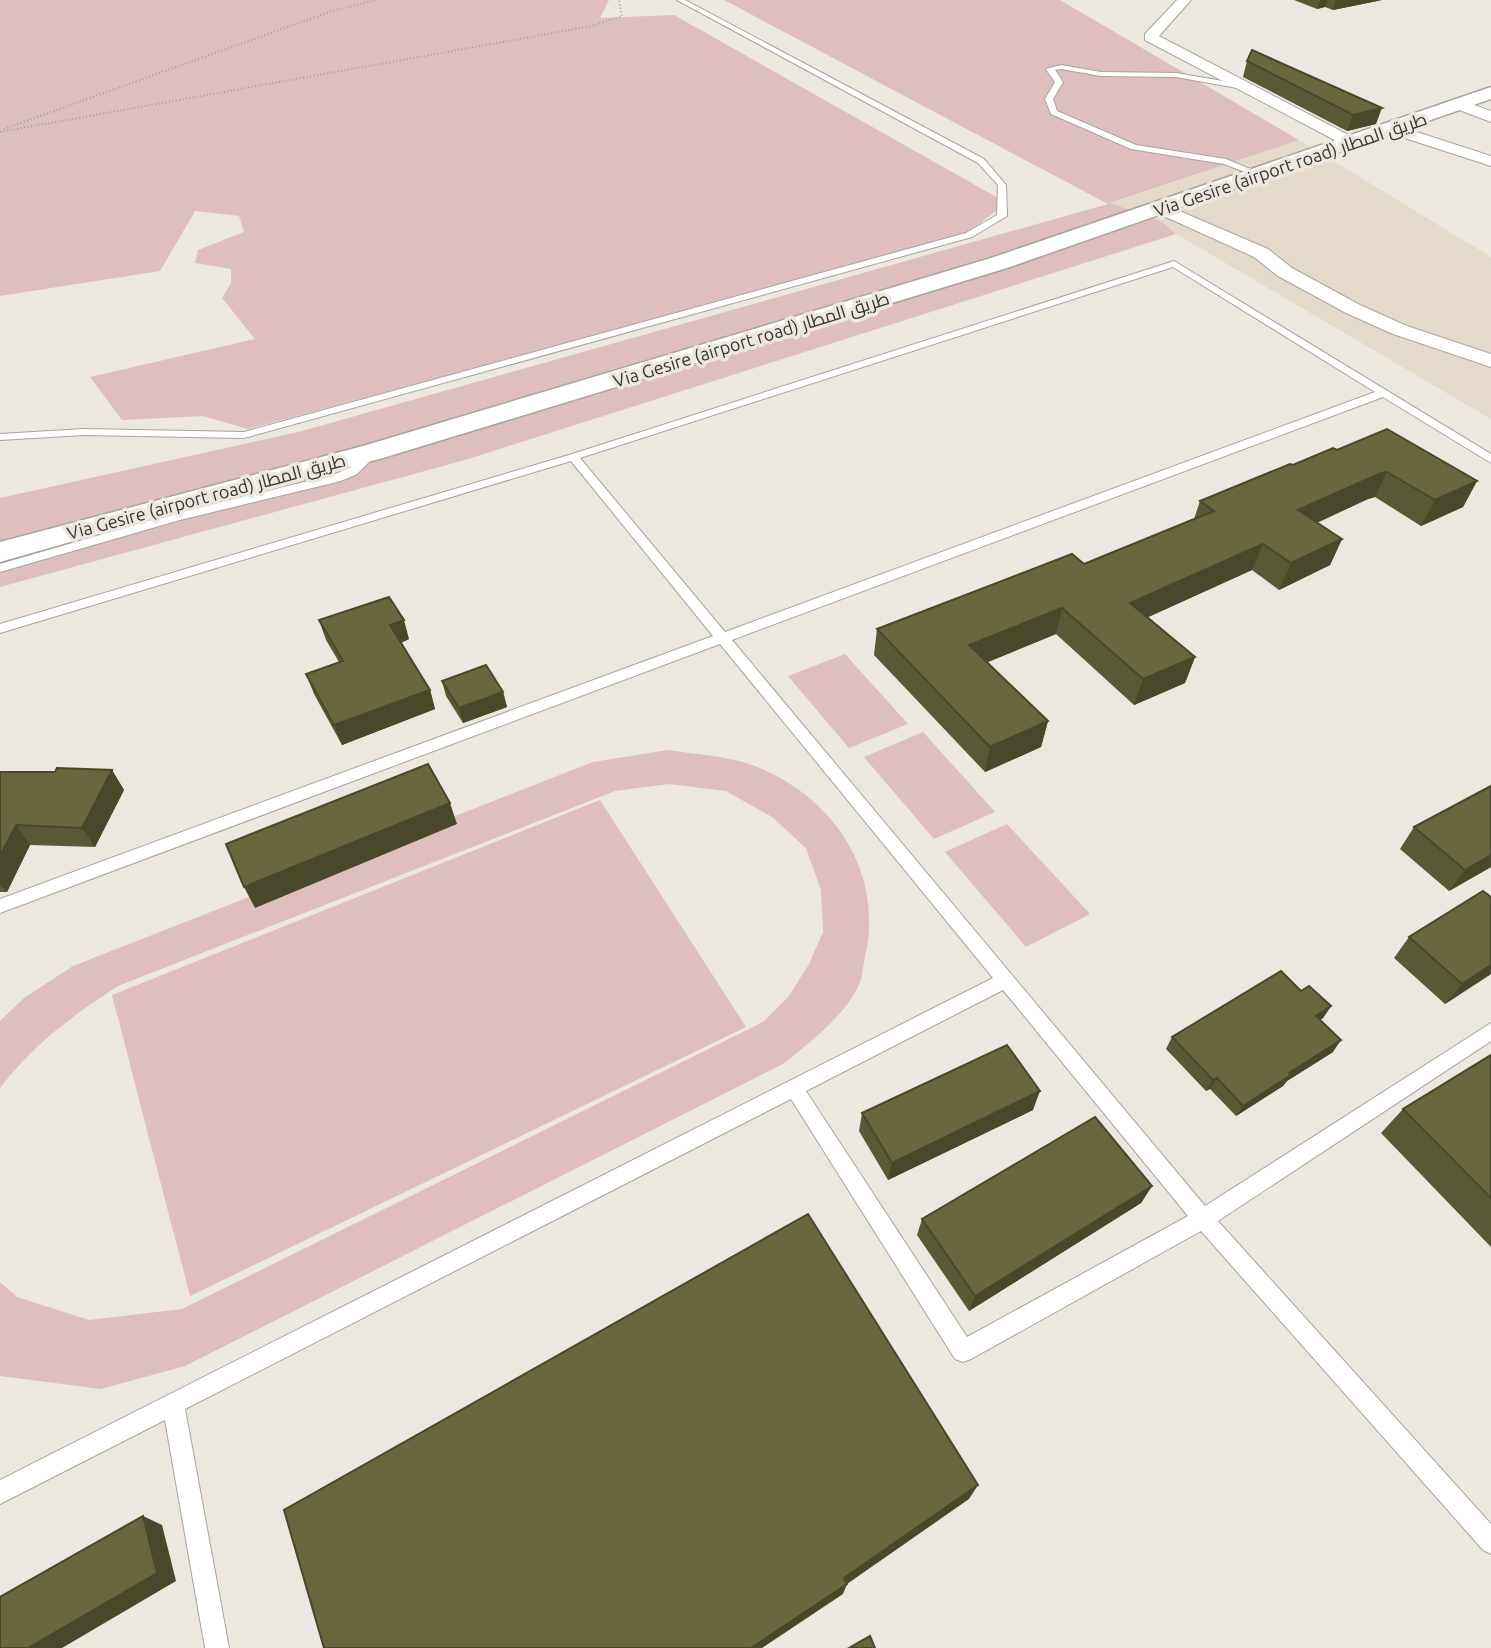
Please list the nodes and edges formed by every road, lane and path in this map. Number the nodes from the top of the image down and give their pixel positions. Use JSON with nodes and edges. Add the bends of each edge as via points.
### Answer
{"nodes":[{"id":1,"x":376,"y":0,"type":"edge"},
{"id":2,"x":619,"y":0,"type":"edge"},
{"id":3,"x":680,"y":0,"type":"edge"},
{"id":4,"x":1184,"y":0,"type":"edge"},
{"id":5,"x":1243,"y":87,"type":"junction"},
{"id":6,"x":1491,"y":93,"type":"edge"},
{"id":7,"x":1460,"y":105,"type":"junction"},
{"id":8,"x":1491,"y":117,"type":"edge"},
{"id":9,"x":1389,"y":128,"type":"junction"},
{"id":10,"x":0,"y":131,"type":"edge"},
{"id":11,"x":1352,"y":143,"type":"junction"},
{"id":12,"x":1491,"y":161,"type":"edge"},
{"id":13,"x":1258,"y":174,"type":"junction"},
{"id":14,"x":1161,"y":208,"type":"junction"},
{"id":15,"x":1491,"y":361,"type":"edge"},
{"id":16,"x":1384,"y":393,"type":"junction"},
{"id":17,"x":0,"y":438,"type":"edge"},
{"id":18,"x":373,"y":452,"type":"junction"},
{"id":19,"x":573,"y":457,"type":"junction"},
{"id":20,"x":1491,"y":459,"type":"edge"},
{"id":21,"x":0,"y":552,"type":"edge"},
{"id":22,"x":0,"y":568,"type":"edge"},
{"id":23,"x":0,"y":629,"type":"edge"},
{"id":24,"x":724,"y":639,"type":"junction"},
{"id":25,"x":0,"y":906,"type":"edge"},
{"id":26,"x":1006,"y":980,"type":"junction"},
{"id":27,"x":1491,"y":1031,"type":"edge"},
{"id":28,"x":794,"y":1088,"type":"junction"},
{"id":29,"x":1203,"y":1219,"type":"junction"},
{"id":30,"x":173,"y":1404,"type":"junction"},
{"id":31,"x":0,"y":1492,"type":"edge"},
{"id":32,"x":1491,"y":1542,"type":"edge"},
{"id":33,"x":217,"y":1648,"type":"edge"}],
"edges":[{"from":1,"to":10,"type":"path","via":[[332,11]]},
{"from":2,"to":10,"type":"path","via":[[622,16],[592,26]]},
{"from":3,"to":17,"type":"lane","via":[[981,161],[1002,185],[1002,216],[970,235],[244,435],[84,432]]},
{"from":4,"to":5,"type":"street","via":[[1150,37]]},
{"from":5,"to":11,"type":"street"},
{"from":5,"to":13,"type":"lane","via":[[1176,75],[1049,69],[1059,82],[1049,99],[1054,113],[1134,147],[1226,162]]},
{"from":6,"to":7,"type":"main road","name":"Via Gesire (airport road) طريق المطار"},
{"from":7,"to":8,"type":"street"},
{"from":7,"to":9,"type":"main road","name":"Via Gesire (airport road) طريق المطار"},
{"from":9,"to":11,"type":"main road","name":"Via Gesire (airport road) طريق المطار"},
{"from":9,"to":12,"type":"street"},
{"from":11,"to":13,"type":"main road","name":"Via Gesire (airport road) طريق المطار"},
{"from":13,"to":14,"type":"main road","name":"Via Gesire (airport road) طريق المطار"},
{"from":14,"to":15,"type":"street","via":[[1261,253],[1285,272],[1353,309]]},
{"from":14,"to":18,"type":"main road","name":"Via Gesire (airport road) طريق المطار","via":[[999,263]]},
{"from":16,"to":19,"type":"lane","via":[[1174,264]]},
{"from":16,"to":20,"type":"lane"},
{"from":16,"to":24,"type":"lane"},
{"from":18,"to":21,"type":"main road","name":"Via Gesire (airport road) طريق المطار"},
{"from":18,"to":22,"type":"lane","via":[[353,471],[337,478],[176,517]]},
{"from":19,"to":23,"type":"lane"},
{"from":19,"to":24,"type":"lane"},
{"from":24,"to":25,"type":"lane"},
{"from":24,"to":26,"type":"lane"},
{"from":26,"to":28,"type":"lane"},
{"from":26,"to":29,"type":"lane"},
{"from":27,"to":29,"type":"lane"},
{"from":28,"to":29,"type":"lane","via":[[963,1351]]},
{"from":28,"to":30,"type":"lane"},
{"from":29,"to":32,"type":"lane"},
{"from":30,"to":31,"type":"lane"},
{"from":30,"to":33,"type":"lane"}]}
